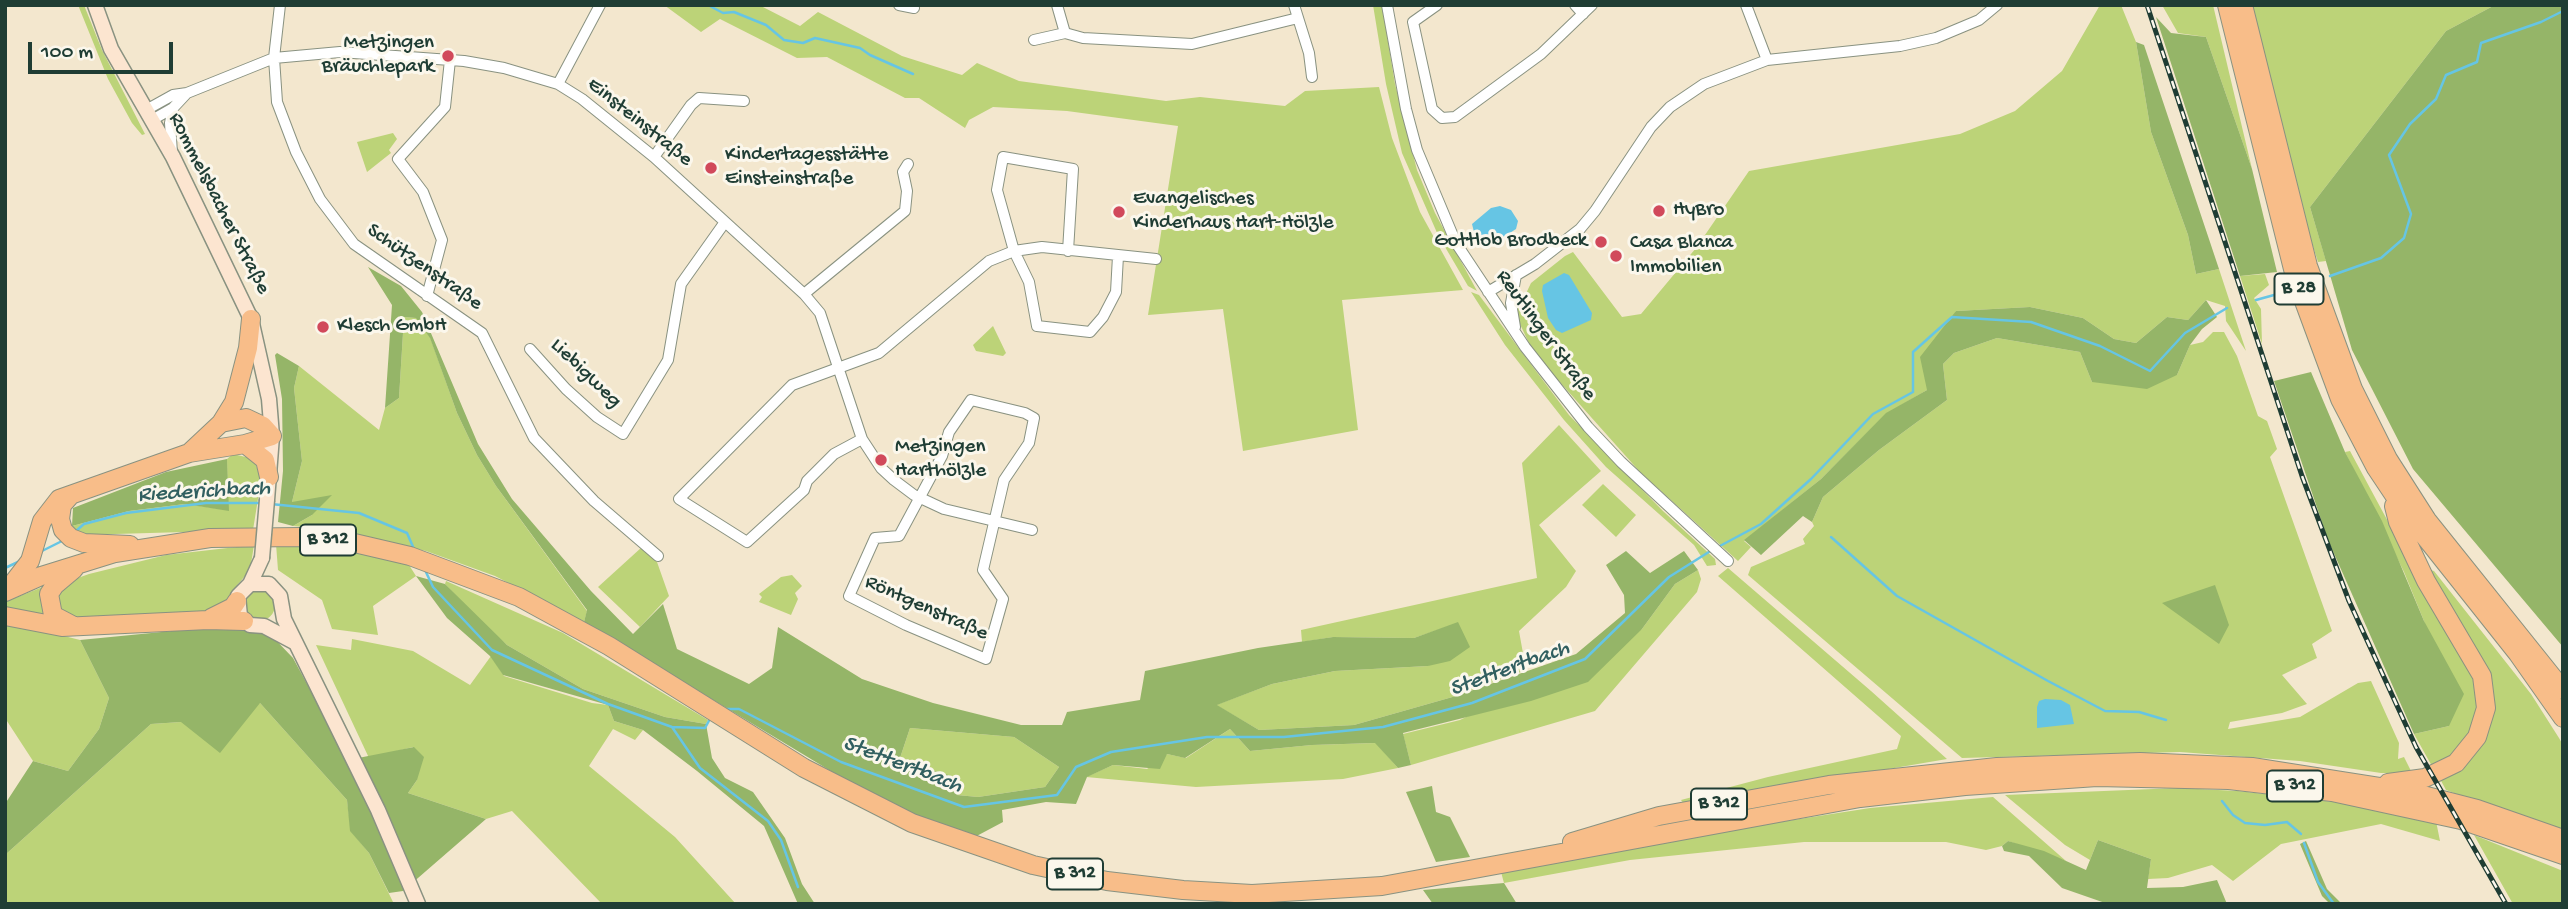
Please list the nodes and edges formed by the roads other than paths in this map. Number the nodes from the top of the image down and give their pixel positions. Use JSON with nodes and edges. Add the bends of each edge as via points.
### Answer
{"nodes":[{"id":1,"x":95,"y":5,"type":"edge"},
{"id":2,"x":279,"y":5,"type":"edge"},
{"id":3,"x":600,"y":5,"type":"edge"},
{"id":4,"x":900,"y":5,"type":"edge"},
{"id":5,"x":1057,"y":5,"type":"edge"},
{"id":6,"x":1294,"y":5,"type":"edge"},
{"id":7,"x":1387,"y":5,"type":"edge"},
{"id":8,"x":1437,"y":5,"type":"edge"},
{"id":9,"x":1575,"y":5,"type":"edge"},
{"id":10,"x":1592,"y":5,"type":"edge"},
{"id":11,"x":1746,"y":5,"type":"edge"},
{"id":12,"x":1997,"y":5,"type":"edge"},
{"id":13,"x":2227,"y":5,"type":"edge"},
{"id":14,"x":2243,"y":5,"type":"edge"},
{"id":15,"x":914,"y":8,"type":"dead end"},
{"id":16,"x":1584,"y":14,"type":"junction"},
{"id":17,"x":1298,"y":18,"type":"junction"},
{"id":18,"x":1065,"y":33,"type":"junction"},
{"id":19,"x":1034,"y":40,"type":"dead end"},
{"id":20,"x":274,"y":58,"type":"junction"},
{"id":21,"x":450,"y":60,"type":"junction"},
{"id":22,"x":1767,"y":60,"type":"junction"},
{"id":23,"x":1312,"y":77,"type":"dead end"},
{"id":24,"x":558,"y":84,"type":"junction"},
{"id":25,"x":187,"y":93,"type":"junction"},
{"id":26,"x":744,"y":101,"type":"dead end"},
{"id":27,"x":175,"y":106,"type":"junction"},
{"id":28,"x":149,"y":115,"type":"junction"},
{"id":29,"x":173,"y":157,"type":"junction"},
{"id":30,"x":654,"y":157,"type":"junction"},
{"id":31,"x":908,"y":164,"type":"dead end"},
{"id":32,"x":725,"y":222,"type":"junction"},
{"id":33,"x":1014,"y":251,"type":"junction"},
{"id":34,"x":1068,"y":251,"type":"junction"},
{"id":35,"x":1118,"y":256,"type":"junction"},
{"id":36,"x":1156,"y":259,"type":"dead end"},
{"id":37,"x":1516,"y":275,"type":"junction"},
{"id":38,"x":1488,"y":292,"type":"junction"},
{"id":39,"x":804,"y":294,"type":"junction"},
{"id":40,"x":427,"y":296,"type":"junction"},
{"id":41,"x":251,"y":319,"type":"junction"},
{"id":42,"x":1517,"y":334,"type":"junction"},
{"id":43,"x":530,"y":349,"type":"dead end"},
{"id":44,"x":839,"y":369,"type":"junction"},
{"id":45,"x":221,"y":423,"type":"junction"},
{"id":46,"x":272,"y":436,"type":"junction"},
{"id":47,"x":862,"y":439,"type":"junction"},
{"id":48,"x":245,"y":444,"type":"junction"},
{"id":49,"x":189,"y":453,"type":"junction"},
{"id":50,"x":270,"y":477,"type":"junction"},
{"id":51,"x":2390,"y":490,"type":"junction"},
{"id":52,"x":73,"y":492,"type":"junction"},
{"id":53,"x":920,"y":498,"type":"junction"},
{"id":54,"x":994,"y":521,"type":"junction"},
{"id":55,"x":1032,"y":530,"type":"dead end"},
{"id":56,"x":144,"y":547,"type":"junction"},
{"id":57,"x":658,"y":556,"type":"dead end"},
{"id":58,"x":262,"y":558,"type":"junction"},
{"id":59,"x":1728,"y":561,"type":"dead end"},
{"id":60,"x":79,"y":563,"type":"junction"},
{"id":61,"x":250,"y":584,"type":"junction"},
{"id":62,"x":269,"y":584,"type":"junction"},
{"id":63,"x":5,"y":592,"type":"edge"},
{"id":64,"x":237,"y":601,"type":"junction"},
{"id":65,"x":2499,"y":607,"type":"junction"},
{"id":66,"x":281,"y":611,"type":"junction"},
{"id":67,"x":5,"y":616,"type":"edge"},
{"id":68,"x":208,"y":620,"type":"junction"},
{"id":69,"x":244,"y":621,"type":"junction"},
{"id":70,"x":79,"y":626,"type":"junction"},
{"id":71,"x":264,"y":626,"type":"junction"},
{"id":72,"x":294,"y":642,"type":"junction"},
{"id":73,"x":2563,"y":669,"type":"edge"},
{"id":74,"x":2563,"y":690,"type":"edge"},
{"id":75,"x":2563,"y":718,"type":"edge"},
{"id":76,"x":2378,"y":786,"type":"junction"},
{"id":77,"x":2563,"y":839,"type":"edge"},
{"id":78,"x":2563,"y":855,"type":"edge"},
{"id":79,"x":1526,"y":858,"type":"junction"},
{"id":80,"x":418,"y":904,"type":"edge"}],
"edges":[{"from":1,"to":28,"type":"main road","name":"Rommelsbacher Straße","via":[[111,49]]},
{"from":2,"to":20,"type":"street","name":"Schützenstraße"},
{"from":3,"to":24,"type":"street"},
{"from":4,"to":15,"type":"street"},
{"from":5,"to":18,"type":"street"},
{"from":6,"to":17,"type":"street"},
{"from":7,"to":38,"type":"street","name":"Reutlinger Straße","via":[[1417,150],[1456,243]]},
{"from":8,"to":16,"type":"street","via":[[1413,22],[1433,109],[1442,118],[1455,117],[1531,62]]},
{"from":9,"to":16,"type":"street"},
{"from":10,"to":16,"type":"street"},
{"from":11,"to":22,"type":"street"},
{"from":12,"to":22,"type":"street","via":[[1979,20],[1937,38]]},
{"from":13,"to":51,"type":"highway","number":"B 28","via":[[2303,301],[2340,399]]},
{"from":14,"to":65,"type":"highway","number":"B 28","via":[[2301,241],[2342,365],[2376,437],[2421,511]]},
{"from":17,"to":18,"type":"street","via":[[1192,44]]},
{"from":17,"to":23,"type":"street"},
{"from":18,"to":19,"type":"street"},
{"from":20,"to":21,"type":"street","name":"Einsteinstraße","via":[[340,52]]},
{"from":20,"to":25,"type":"street","name":"Einsteinstraße"},
{"from":20,"to":40,"type":"street","name":"Schützenstraße","via":[[277,102],[320,199],[354,244]]},
{"from":21,"to":24,"type":"street","name":"Einsteinstraße","via":[[504,68]]},
{"from":21,"to":40,"type":"street","via":[[445,107],[398,159],[423,192],[442,240]]},
{"from":22,"to":37,"type":"street","via":[[1722,75],[1670,107],[1638,143],[1580,229]]},
{"from":24,"to":30,"type":"street","name":"Einsteinstraße"},
{"from":25,"to":27,"type":"street","name":"Einsteinstraße"},
{"from":25,"to":28,"type":"street","name":"Einsteinstraße","via":[[173,95]]},
{"from":26,"to":30,"type":"street","via":[[699,98]]},
{"from":27,"to":28,"type":"street","name":"Einsteinstraße"},
{"from":27,"to":29,"type":"street","via":[[170,123]]},
{"from":28,"to":29,"type":"main road","name":"Rommelsbacher Straße"},
{"from":29,"to":41,"type":"main road","name":"Rommelsbacher Straße"},
{"from":30,"to":32,"type":"street","name":"Einsteinstraße"},
{"from":31,"to":39,"type":"street","via":[[903,172],[905,211]]},
{"from":32,"to":39,"type":"street","name":"Einsteinstraße"},
{"from":32,"to":43,"type":"street","name":"Liebigweg","via":[[681,284],[668,360],[623,434],[576,398]]},
{"from":33,"to":34,"type":"street","via":[[1042,247]]},
{"from":33,"to":34,"type":"street","via":[[997,190],[1003,157],[1073,169]]},
{"from":33,"to":35,"type":"street","via":[[1029,282],[1037,326],[1090,332],[1116,292]]},
{"from":33,"to":44,"type":"street","via":[[973,273],[879,353]]},
{"from":34,"to":35,"type":"street"},
{"from":35,"to":36,"type":"street"},
{"from":37,"to":38,"type":"street"},
{"from":37,"to":42,"type":"street","via":[[1511,303]]},
{"from":38,"to":42,"type":"street","name":"Reutlinger Straße"},
{"from":39,"to":44,"type":"street","name":"Einsteinstraße","via":[[824,322]]},
{"from":40,"to":57,"type":"street","name":"Schützenstraße","via":[[482,333],[534,438],[594,500]]},
{"from":41,"to":45,"type":"highway","via":[[242,379]]},
{"from":41,"to":46,"type":"main road","name":"Rommelsbacher Straße"},
{"from":42,"to":59,"type":"street","name":"Reutlinger Straße","via":[[1554,387],[1621,463]]},
{"from":44,"to":47,"type":"street","name":"Einsteinstraße"},
{"from":44,"to":47,"type":"street","via":[[792,385],[679,499],[747,542],[804,490],[834,454]]},
{"from":45,"to":46,"type":"highway","via":[[246,418]]},
{"from":45,"to":49,"type":"highway"},
{"from":46,"to":48,"type":"highway"},
{"from":46,"to":50,"type":"main road","name":"Rommelsbacher Straße"},
{"from":47,"to":53,"type":"street","name":"Einsteinstraße","via":[[881,468]]},
{"from":48,"to":49,"type":"highway"},
{"from":48,"to":50,"type":"highway","via":[[265,460]]},
{"from":49,"to":52,"type":"highway"},
{"from":50,"to":58,"type":"main road","name":"Rommelsbacher Straße","bridge":true},
{"from":51,"to":75,"type":"highway","number":"B 28"},
{"from":51,"to":76,"type":"highway","number":"B 312","via":[[2398,522],[2417,563],[2482,676],[2486,708],[2477,737],[2456,763],[2425,778]]},
{"from":52,"to":56,"type":"highway","via":[[62,505],[60,519],[68,535],[84,543]]},
{"from":52,"to":63,"type":"highway","via":[[49,509],[32,553]]},
{"from":53,"to":54,"type":"street","name":"Einsteinstraße"},
{"from":53,"to":54,"type":"street","via":[[949,432],[971,400],[1025,413],[1034,418],[1029,443],[1004,480]]},
{"from":53,"to":54,"type":"street","name":"Röntgenstraße","via":[[899,536],[875,538],[849,596],[986,659],[1003,599],[982,570]]},
{"from":54,"to":55,"type":"street","name":"Einsteinstraße"},
{"from":56,"to":60,"type":"highway","number":"B 312"},
{"from":56,"to":79,"type":"highway","number":"B 312","via":[[210,538],[300,537],[350,542],[437,565],[519,597],[608,646],[804,768],[912,823],[1033,864],[1107,881],[1252,894],[1382,886]]},
{"from":58,"to":61,"type":"main road","name":"Rommelsbacher Straße"},
{"from":58,"to":62,"type":"main road","name":"Rommelsbacher Straße"},
{"from":60,"to":63,"type":"highway","number":"B 312"},
{"from":60,"to":70,"type":"highway","via":[[55,585],[49,604],[59,621]]},
{"from":61,"to":62,"type":"main road"},
{"from":61,"to":64,"type":"main road","name":"Rommelsbacher Straße"},
{"from":62,"to":66,"type":"main road","name":"Rommelsbacher Straße","via":[[280,596]]},
{"from":64,"to":68,"type":"highway"},
{"from":64,"to":69,"type":"main road"},
{"from":65,"to":73,"type":"highway","number":"B 28","via":[[2522,623]]},
{"from":65,"to":74,"type":"highway","number":"B 28"},
{"from":66,"to":71,"type":"main road"},
{"from":66,"to":72,"type":"main road","name":"Rommelsbacher Straße"},
{"from":67,"to":70,"type":"highway"},
{"from":68,"to":69,"type":"highway"},
{"from":68,"to":70,"type":"highway"},
{"from":69,"to":71,"type":"main road"},
{"from":71,"to":72,"type":"main road"},
{"from":72,"to":80,"type":"main road","name":"Rommelsbacher Straße","via":[[319,686]]},
{"from":76,"to":77,"type":"highway","number":"B 312","via":[[2477,809]]},
{"from":76,"to":79,"type":"highway","number":"B 312","via":[[2207,763],[1997,767],[1829,785],[1702,807],[1627,824]]},
{"from":78,"to":79,"type":"highway","number":"B 312","via":[[2449,816],[2383,801],[2308,788],[2162,777],[1965,786],[1796,809]]}]}
